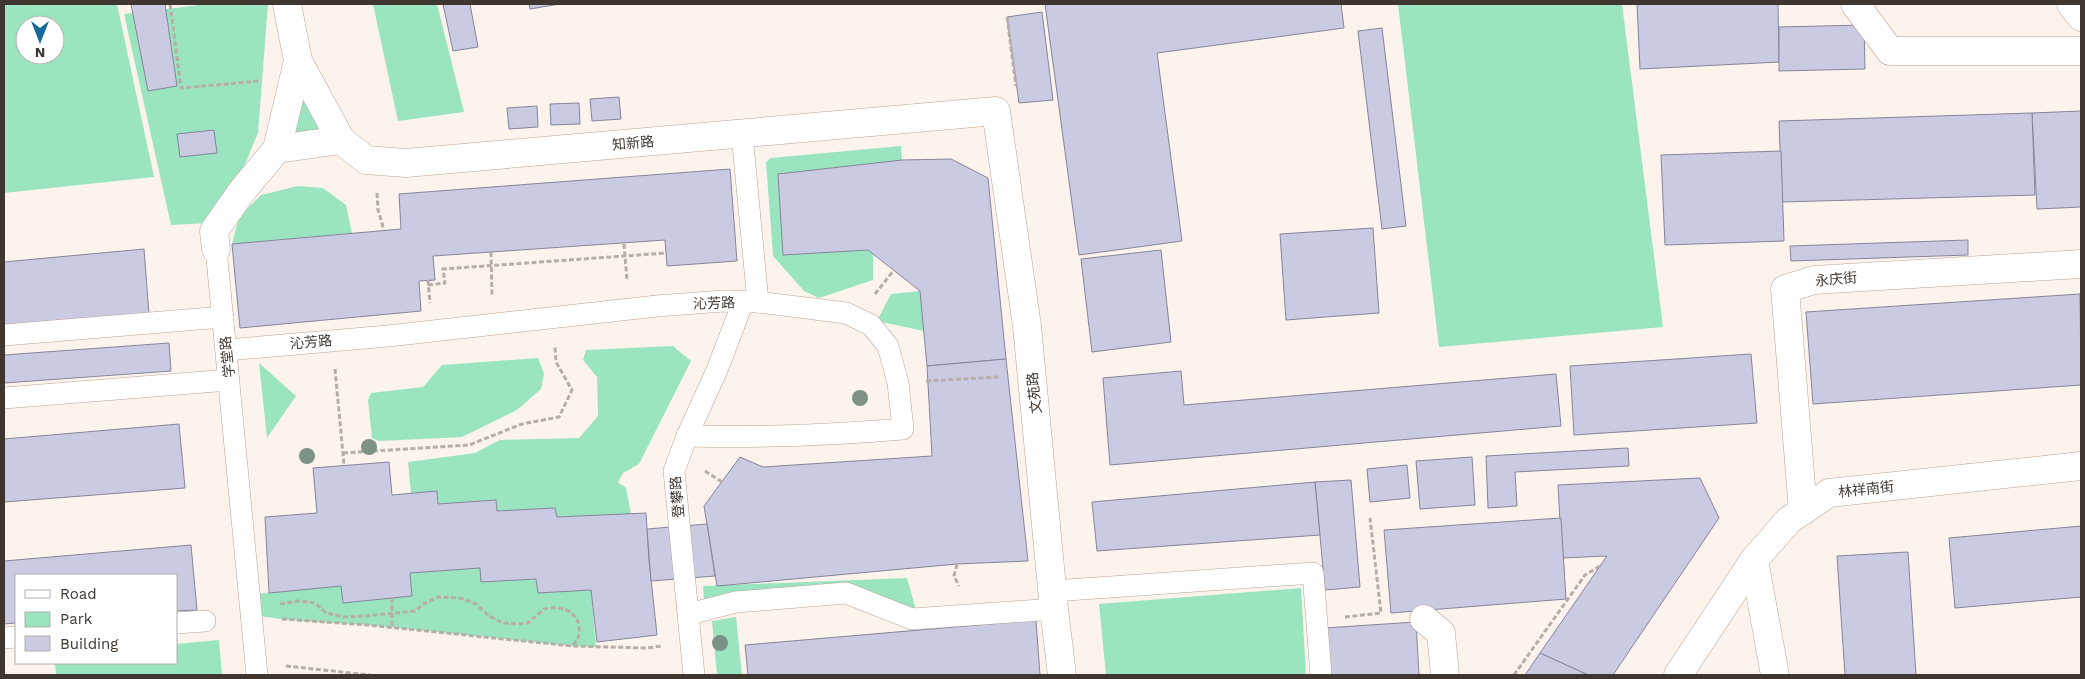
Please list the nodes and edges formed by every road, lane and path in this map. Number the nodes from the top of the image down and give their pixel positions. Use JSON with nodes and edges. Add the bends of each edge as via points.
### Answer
{"nodes":[{"id":1,"x":170,"y":4,"type":"edge"},
{"id":2,"x":287,"y":4,"type":"edge"},
{"id":3,"x":1855,"y":4,"type":"edge"},
{"id":4,"x":2071,"y":4,"type":"edge"},
{"id":5,"x":1007,"y":17,"type":"dead end"},
{"id":6,"x":2081,"y":17,"type":"edge"},
{"id":7,"x":2081,"y":51,"type":"edge"},
{"id":8,"x":296,"y":70,"type":"junction"},
{"id":9,"x":1017,"y":94,"type":"dead end"},
{"id":10,"x":996,"y":111,"type":"joint"},
{"id":11,"x":742,"y":134,"type":"junction"},
{"id":12,"x":341,"y":140,"type":"junction"},
{"id":13,"x":277,"y":149,"type":"junction"},
{"id":14,"x":376,"y":191,"type":"dead end"},
{"id":15,"x":384,"y":230,"type":"dead end"},
{"id":16,"x":216,"y":249,"type":"joint"},
{"id":17,"x":491,"y":252,"type":"dead end"},
{"id":18,"x":666,"y":254,"type":"dead end"},
{"id":19,"x":2081,"y":264,"type":"edge"},
{"id":20,"x":491,"y":267,"type":"junction"},
{"id":21,"x":894,"y":270,"type":"dead end"},
{"id":22,"x":428,"y":284,"type":"dead end"},
{"id":23,"x":879,"y":289,"type":"dead end"},
{"id":24,"x":750,"y":302,"type":"junction"},
{"id":25,"x":223,"y":317,"type":"junction"},
{"id":26,"x":552,"y":319,"type":"junction"},
{"id":27,"x":492,"y":325,"type":"junction"},
{"id":28,"x":4,"y":335,"type":"edge"},
{"id":29,"x":332,"y":341,"type":"junction"},
{"id":30,"x":226,"y":350,"type":"junction"},
{"id":31,"x":1032,"y":375,"type":"junction"},
{"id":32,"x":229,"y":380,"type":"junction"},
{"id":33,"x":898,"y":383,"type":"junction"},
{"id":34,"x":4,"y":398,"type":"edge"},
{"id":35,"x":687,"y":436,"type":"junction"},
{"id":36,"x":343,"y":453,"type":"junction"},
{"id":37,"x":344,"y":465,"type":"dead end"},
{"id":38,"x":2081,"y":466,"type":"edge"},
{"id":39,"x":1803,"y":511,"type":"junction"},
{"id":40,"x":1370,"y":518,"type":"dead end"},
{"id":41,"x":1754,"y":560,"type":"junction"},
{"id":42,"x":1600,"y":566,"type":"dead end"},
{"id":43,"x":392,"y":598,"type":"dead end"},
{"id":44,"x":1053,"y":600,"type":"junction"},
{"id":45,"x":393,"y":614,"type":"junction"},
{"id":46,"x":689,"y":614,"type":"junction"},
{"id":47,"x":252,"y":615,"type":"junction"},
{"id":48,"x":1424,"y":619,"type":"dead end"},
{"id":49,"x":205,"y":621,"type":"dead end"},
{"id":50,"x":1317,"y":621,"type":"junction"},
{"id":51,"x":178,"y":623,"type":"edge"},
{"id":52,"x":392,"y":628,"type":"junction"},
{"id":53,"x":692,"y":643,"type":"junction"},
{"id":54,"x":572,"y":646,"type":"junction"},
{"id":55,"x":256,"y":669,"type":"edge"},
{"id":56,"x":319,"y":670,"type":"junction"},
{"id":57,"x":319,"y":675,"type":"edge"},
{"id":58,"x":370,"y":675,"type":"edge"},
{"id":59,"x":694,"y":675,"type":"edge"},
{"id":60,"x":1062,"y":675,"type":"edge"},
{"id":61,"x":1321,"y":675,"type":"edge"},
{"id":62,"x":1445,"y":675,"type":"edge"},
{"id":63,"x":1514,"y":675,"type":"edge"},
{"id":64,"x":1678,"y":675,"type":"edge"},
{"id":65,"x":1775,"y":675,"type":"edge"}],
"edges":[{"from":1,"to":8,"type":"path","via":[[181,88]]},
{"from":2,"to":8,"type":"street","name":"学堂路"},
{"from":3,"to":7,"type":"street","via":[[1890,51]]},
{"from":4,"to":6,"type":"street"},
{"from":5,"to":9,"type":"path"},
{"from":8,"to":12,"type":"street","name":"学堂路"},
{"from":8,"to":13,"type":"street","name":"学堂路"},
{"from":10,"to":11,"type":"street","name":"知新路"},
{"from":10,"to":31,"type":"street","name":"文苑路"},
{"from":11,"to":12,"type":"street","name":"知新路","via":[[406,162],[366,160]]},
{"from":11,"to":24,"type":"lane","name":"登攀路"},
{"from":12,"to":13,"type":"street"},
{"from":13,"to":16,"type":"street","name":"学堂路","via":[[214,231]]},
{"from":14,"to":15,"type":"path"},
{"from":16,"to":25,"type":"lane","name":"学堂路"},
{"from":17,"to":20,"type":"path"},
{"from":18,"to":20,"type":"path"},
{"from":19,"to":39,"type":"street","name":"永庆街","via":[[1814,280],[1785,289]]},
{"from":20,"to":22,"type":"path","via":[[443,269],[445,283]]},
{"from":20,"to":27,"type":"path"},
{"from":21,"to":23,"type":"path"},
{"from":24,"to":26,"type":"lane","name":"沁芳路","via":[[667,305]]},
{"from":24,"to":33,"type":"lane","name":"沁芳路","via":[[846,313],[871,325],[888,346]]},
{"from":24,"to":35,"type":"lane","name":"登攀路"},
{"from":25,"to":28,"type":"lane"},
{"from":25,"to":30,"type":"lane","name":"学堂路"},
{"from":26,"to":27,"type":"lane","name":"沁芳路"},
{"from":26,"to":36,"type":"path","via":[[556,362],[572,390],[558,417],[522,424],[469,445]]},
{"from":27,"to":29,"type":"lane","name":"沁芳路"},
{"from":29,"to":30,"type":"lane","name":"沁芳路"},
{"from":29,"to":36,"type":"path"},
{"from":30,"to":32,"type":"lane","name":"学堂路"},
{"from":31,"to":33,"type":"path"},
{"from":31,"to":44,"type":"street","name":"文苑路"},
{"from":32,"to":34,"type":"lane"},
{"from":32,"to":47,"type":"lane","name":"学堂路"},
{"from":33,"to":35,"type":"lane","name":"沁芳路","via":[[903,429],[730,438]]},
{"from":35,"to":46,"type":"lane","name":"登攀路","via":[[674,470]]},
{"from":36,"to":37,"type":"path"},
{"from":38,"to":39,"type":"street","name":"林祥南街","via":[[1829,493]]},
{"from":39,"to":41,"type":"street","name":"林祥南街","via":[[1789,520]]},
{"from":40,"to":50,"type":"path","via":[[1381,614]]},
{"from":41,"to":64,"type":"street","name":"林祥南街"},
{"from":41,"to":65,"type":"street"},
{"from":42,"to":63,"type":"path","via":[[1585,575]]},
{"from":43,"to":45,"type":"path"},
{"from":44,"to":46,"type":"lane","via":[[912,620],[846,593],[736,602]]},
{"from":44,"to":50,"type":"lane","via":[[1312,573]]},
{"from":44,"to":60,"type":"street","name":"文苑路"},
{"from":45,"to":47,"type":"path","via":[[344,617],[326,613],[315,603],[298,601]]},
{"from":45,"to":52,"type":"path"},
{"from":45,"to":54,"type":"path","via":[[415,611],[438,597],[460,598],[476,604],[503,623],[528,623],[544,609],[562,608],[572,612],[578,622],[580,635]]},
{"from":46,"to":53,"type":"lane","name":"登攀路"},
{"from":47,"to":52,"type":"path"},
{"from":47,"to":55,"type":"lane","name":"学堂路"},
{"from":48,"to":62,"type":"street","via":[[1441,633]]},
{"from":49,"to":51,"type":"lane"},
{"from":50,"to":61,"type":"lane"},
{"from":52,"to":54,"type":"path"},
{"from":53,"to":54,"type":"path","via":[[647,648]]},
{"from":53,"to":59,"type":"lane","name":"登攀路"},
{"from":55,"to":56,"type":"path"},
{"from":56,"to":57,"type":"path"},
{"from":56,"to":58,"type":"path"}]}
